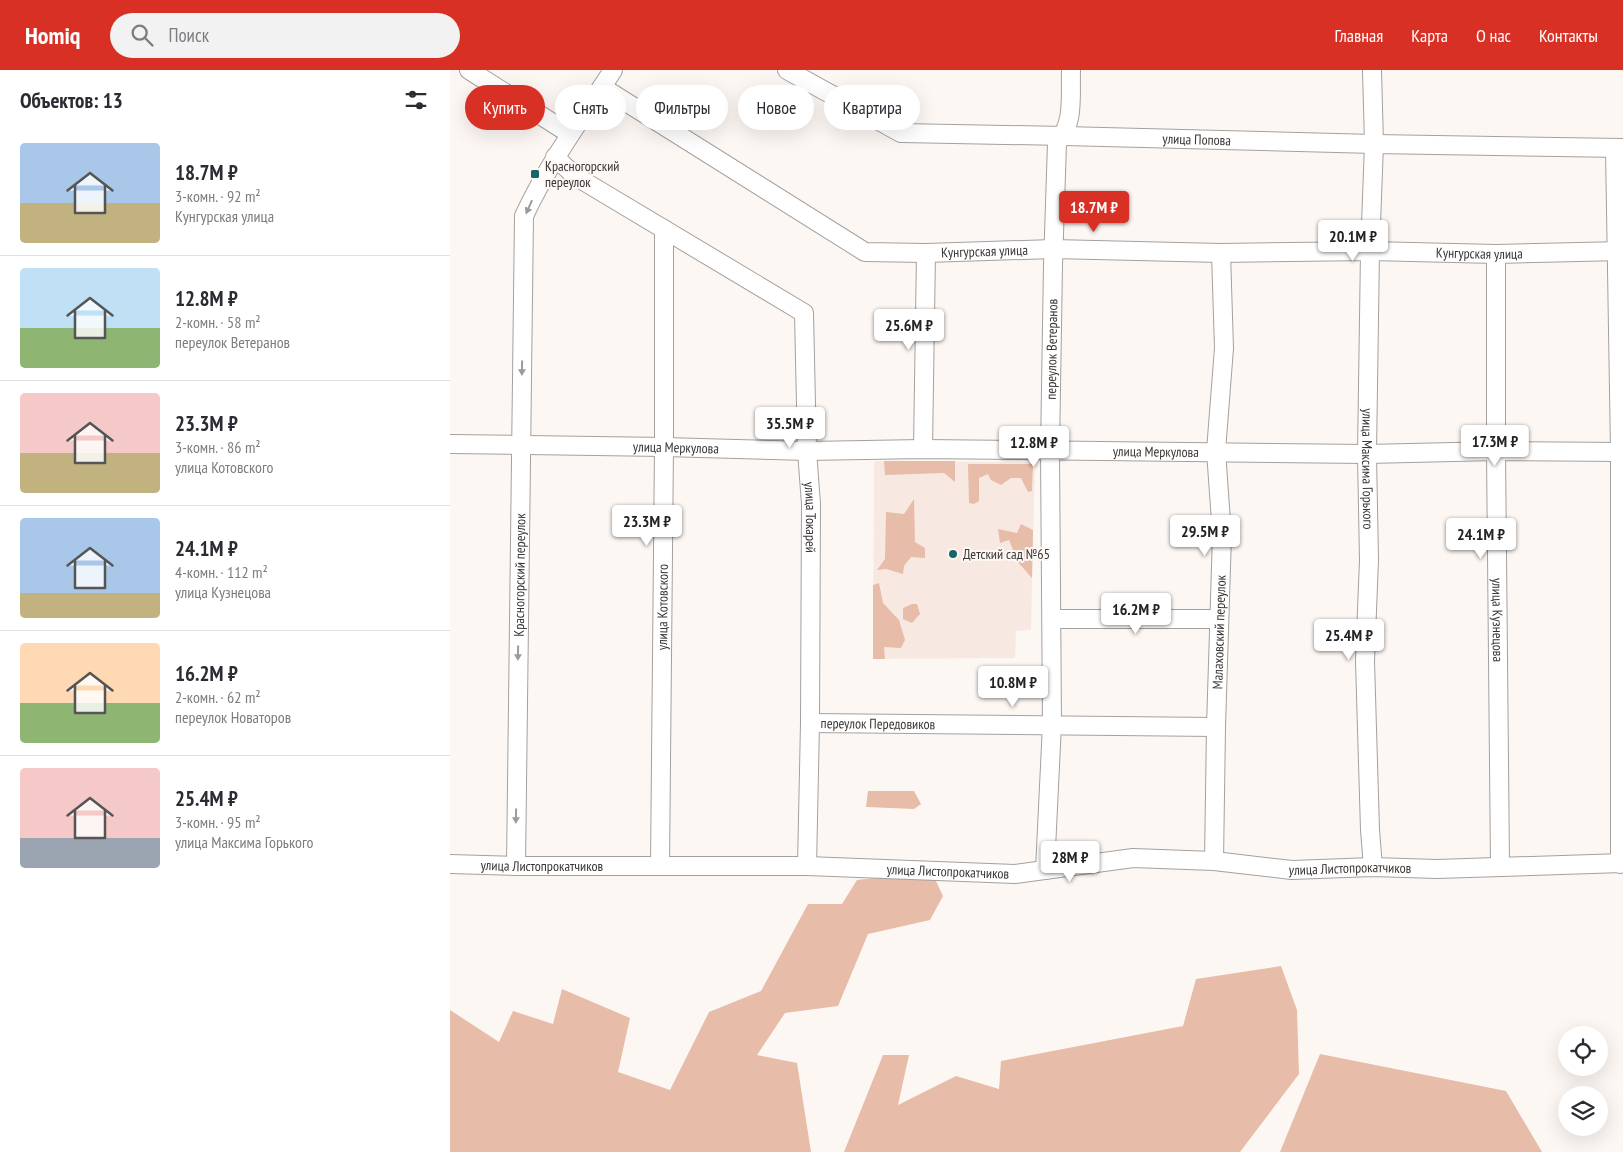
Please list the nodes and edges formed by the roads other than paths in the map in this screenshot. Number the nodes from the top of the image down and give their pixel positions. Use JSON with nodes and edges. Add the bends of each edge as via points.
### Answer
{"nodes":[{"id":1,"x":469,"y":70,"type":"edge"},
{"id":2,"x":613,"y":70,"type":"edge"},
{"id":3,"x":787,"y":70,"type":"edge"},
{"id":4,"x":1071,"y":70,"type":"edge"},
{"id":5,"x":1372,"y":70,"type":"edge"},
{"id":6,"x":603,"y":85,"type":"edge"},
{"id":7,"x":626,"y":102,"type":"edge"},
{"id":8,"x":573,"y":130,"type":"edge"},
{"id":9,"x":570,"y":134,"type":"junction"},
{"id":10,"x":1064,"y":136,"type":"junction"},
{"id":11,"x":1374,"y":144,"type":"junction"},
{"id":12,"x":1619,"y":148,"type":"edge"},
{"id":13,"x":555,"y":157,"type":"junction"},
{"id":14,"x":664,"y":229,"type":"junction"},
{"id":15,"x":1053,"y":249,"type":"junction"},
{"id":16,"x":1370,"y":251,"type":"junction"},
{"id":17,"x":1619,"y":251,"type":"edge"},
{"id":18,"x":926,"y":253,"type":"junction"},
{"id":19,"x":1221,"y":253,"type":"junction"},
{"id":20,"x":1496,"y":254,"type":"junction"},
{"id":21,"x":450,"y":444,"type":"edge"},
{"id":22,"x":521,"y":444,"type":"junction"},
{"id":23,"x":664,"y":447,"type":"junction"},
{"id":24,"x":923,"y":449,"type":"junction"},
{"id":25,"x":1050,"y":450,"type":"junction"},
{"id":26,"x":807,"y":451,"type":"junction"},
{"id":27,"x":1216,"y":451,"type":"junction"},
{"id":28,"x":1496,"y":451,"type":"junction"},
{"id":29,"x":1621,"y":452,"type":"edge"},
{"id":30,"x":1368,"y":454,"type":"junction"},
{"id":31,"x":1052,"y":619,"type":"junction"},
{"id":32,"x":1219,"y":619,"type":"junction"},
{"id":33,"x":810,"y":723,"type":"junction"},
{"id":34,"x":1052,"y":724,"type":"junction"},
{"id":35,"x":1216,"y":727,"type":"junction"},
{"id":36,"x":1214,"y":861,"type":"junction"},
{"id":37,"x":450,"y":864,"type":"edge"},
{"id":38,"x":1621,"y":864,"type":"edge"},
{"id":39,"x":516,"y":866,"type":"junction"},
{"id":40,"x":660,"y":866,"type":"junction"},
{"id":41,"x":807,"y":866,"type":"junction"},
{"id":42,"x":1500,"y":866,"type":"junction"},
{"id":43,"x":1373,"y":867,"type":"junction"},
{"id":44,"x":1045,"y":870,"type":"junction"}],
"edges":[{"from":1,"to":9,"type":"street"},
{"from":2,"to":6,"type":"street","name":"Красногорский переулок"},
{"from":3,"to":10,"type":"street","name":"улица Попова","via":[[901,134]]},
{"from":4,"to":10,"type":"street","name":"переулок Ветеранов","via":[[1069,123]]},
{"from":5,"to":11,"type":"street","name":"улица Максима Горького"},
{"from":7,"to":18,"type":"street","name":"Кунгурская улица","via":[[865,252]]},
{"from":8,"to":9,"type":"street","name":"Красногорский переулок"},
{"from":9,"to":13,"type":"street","name":"Красногорский переулок"},
{"from":10,"to":11,"type":"street","name":"улица Попова"},
{"from":10,"to":15,"type":"street","name":"переулок Ветеранов","via":[[1058,143]]},
{"from":11,"to":12,"type":"street","name":"улица Попова"},
{"from":11,"to":16,"type":"street","name":"улица Максима Горького"},
{"from":12,"to":17,"type":"street"},
{"from":13,"to":14,"type":"street","name":"улица Токарей","via":[[575,176]]},
{"from":13,"to":22,"type":"street","name":"Красногорский переулок","one_way":true,"via":[[524,216]]},
{"from":14,"to":23,"type":"street","name":"улица Котовского"},
{"from":14,"to":26,"type":"street","name":"улица Токарей","via":[[804,313]]},
{"from":15,"to":18,"type":"street","name":"Кунгурская улица"},
{"from":15,"to":19,"type":"street","name":"Кунгурская улица"},
{"from":15,"to":25,"type":"street","name":"переулок Ветеранов"},
{"from":16,"to":19,"type":"street","name":"Кунгурская улица"},
{"from":16,"to":20,"type":"street","name":"Кунгурская улица"},
{"from":16,"to":30,"type":"street","name":"улица Максима Горького"},
{"from":17,"to":20,"type":"street","name":"Кунгурская улица"},
{"from":17,"to":29,"type":"street"},
{"from":18,"to":24,"type":"street"},
{"from":19,"to":27,"type":"street","name":"Малаховский переулок","via":[[1224,348]]},
{"from":20,"to":28,"type":"street","name":"улица Кузнецова"},
{"from":21,"to":22,"type":"street","name":"улица Меркулова"},
{"from":22,"to":23,"type":"street","name":"улица Меркулова"},
{"from":22,"to":39,"type":"street","name":"Красногорский переулок","one_way":true},
{"from":23,"to":26,"type":"street","name":"улица Меркулова"},
{"from":23,"to":40,"type":"street","name":"улица Котовского"},
{"from":24,"to":25,"type":"street","name":"улица Меркулова"},
{"from":24,"to":26,"type":"street","name":"улица Меркулова"},
{"from":25,"to":27,"type":"street","name":"улица Меркулова"},
{"from":25,"to":31,"type":"street","name":"переулок Ветеранов"},
{"from":26,"to":33,"type":"street","name":"улица Токарей","via":[[811,504]]},
{"from":27,"to":30,"type":"street","name":"улица Меркулова"},
{"from":27,"to":32,"type":"street","name":"Малаховский переулок","via":[[1222,535]]},
{"from":28,"to":29,"type":"street","name":"улица Меркулова"},
{"from":28,"to":30,"type":"street","name":"улица Меркулова"},
{"from":28,"to":42,"type":"street","name":"улица Кузнецова"},
{"from":29,"to":38,"type":"street"},
{"from":30,"to":43,"type":"street","name":"улица Максима Горького","via":[[1369,560],[1365,660]]},
{"from":31,"to":32,"type":"street"},
{"from":31,"to":34,"type":"street","name":"переулок Ветеранов"},
{"from":32,"to":35,"type":"street","name":"Малаховский переулок"},
{"from":33,"to":34,"type":"street","name":"переулок Передовиков"},
{"from":33,"to":41,"type":"street","name":"улица Токарей"},
{"from":34,"to":35,"type":"street","name":"переулок Передовиков"},
{"from":34,"to":44,"type":"street","name":"переулок Ветеранов"},
{"from":35,"to":36,"type":"street","name":"Малаховский переулок"},
{"from":36,"to":43,"type":"street","name":"улица Листопрокатчиков","via":[[1292,870]]},
{"from":36,"to":44,"type":"street","name":"улица Листопрокатчиков","via":[[1133,858]]},
{"from":37,"to":39,"type":"street","name":"улица Листопрокатчиков"},
{"from":38,"to":42,"type":"street","name":"улица Листопрокатчиков"},
{"from":39,"to":40,"type":"street","name":"улица Листопрокатчиков"},
{"from":40,"to":41,"type":"street","name":"улица Листопрокатчиков"},
{"from":41,"to":44,"type":"street","name":"улица Листопрокатчиков","via":[[1015,874]]},
{"from":42,"to":43,"type":"street","name":"улица Листопрокатчиков"}]}
